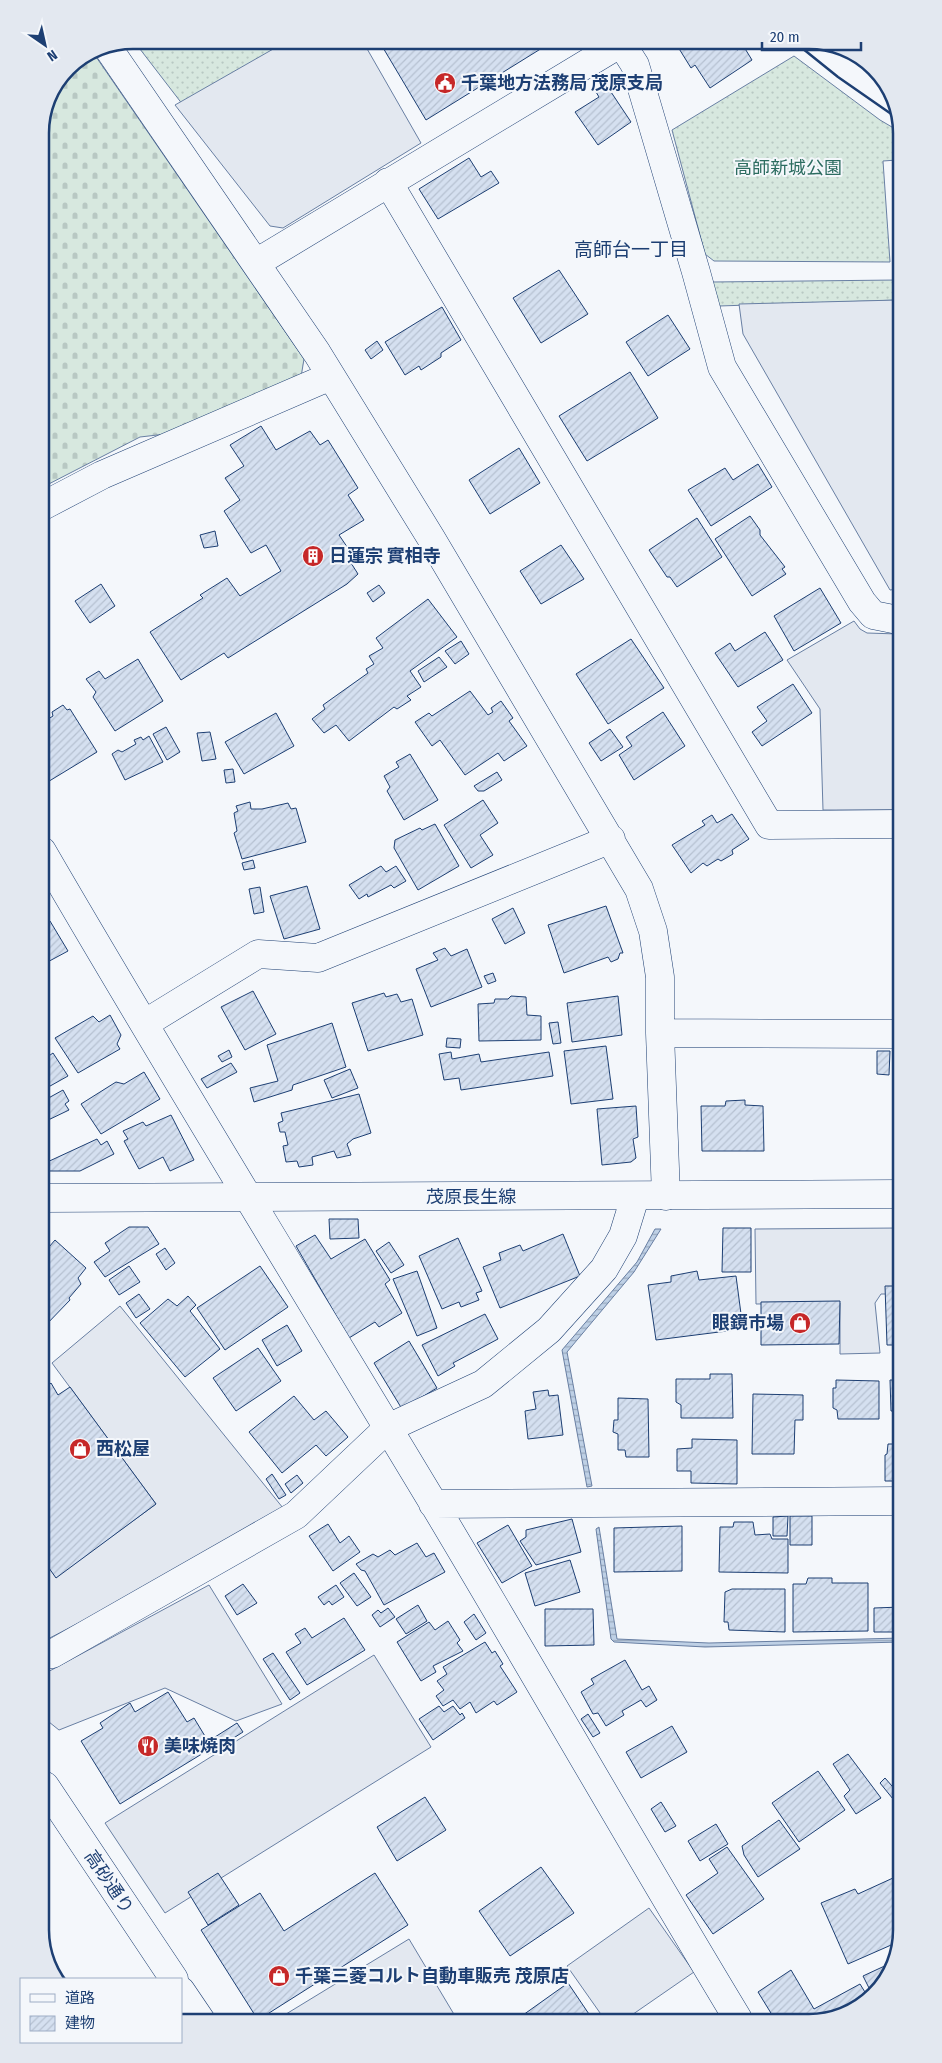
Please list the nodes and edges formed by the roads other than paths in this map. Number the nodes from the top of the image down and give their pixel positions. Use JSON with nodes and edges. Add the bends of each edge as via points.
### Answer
{"nodes":[{"id":1,"x":608,"y":49,"type":"edge"},
{"id":2,"x":625,"y":49,"type":"edge"},
{"id":3,"x":111,"y":52,"type":"edge"},
{"id":4,"x":388,"y":182,"type":"junction"},
{"id":5,"x":256,"y":263,"type":"junction"},
{"id":6,"x":331,"y":376,"type":"junction"},
{"id":7,"x":49,"y":503,"type":"edge"},
{"id":8,"x":893,"y":619,"type":"edge"},
{"id":9,"x":893,"y":824,"type":"edge"},
{"id":10,"x":611,"y":839,"type":"junction"},
{"id":11,"x":49,"y":863,"type":"edge"},
{"id":12,"x":144,"y":1024,"type":"junction"},
{"id":13,"x":660,"y":1033,"type":"junction"},
{"id":14,"x":893,"y":1034,"type":"edge"},
{"id":15,"x":893,"y":1194,"type":"edge"},
{"id":16,"x":246,"y":1196,"type":"junction"},
{"id":17,"x":666,"y":1196,"type":"junction"},
{"id":18,"x":635,"y":1197,"type":"junction"},
{"id":19,"x":49,"y":1198,"type":"edge"},
{"id":20,"x":388,"y":1428,"type":"junction"},
{"id":21,"x":893,"y":1501,"type":"edge"},
{"id":22,"x":433,"y":1504,"type":"junction"},
{"id":23,"x":49,"y":1654,"type":"edge"},
{"id":24,"x":49,"y":1792,"type":"edge"},
{"id":25,"x":173,"y":1978,"type":"edge"},
{"id":26,"x":182,"y":1992,"type":"edge"},
{"id":27,"x":197,"y":2014,"type":"edge"},
{"id":28,"x":735,"y":2014,"type":"edge"}],
"edges":[{"from":1,"to":4,"type":"street"},
{"from":2,"to":8,"type":"street","via":[[635,65],[722,367],[862,602],[873,615]]},
{"from":3,"to":5,"type":"street"},
{"from":4,"to":5,"type":"street"},
{"from":4,"to":9,"type":"street","via":[[769,825]]},
{"from":5,"to":6,"type":"street"},
{"from":6,"to":7,"type":"street","via":[[102,476]]},
{"from":6,"to":10,"type":"street"},
{"from":10,"to":12,"type":"street","via":[[318,958],[258,954]]},
{"from":10,"to":13,"type":"street","via":[[639,889],[653,932],[660,977]]},
{"from":11,"to":12,"type":"street"},
{"from":12,"to":16,"type":"street"},
{"from":13,"to":14,"type":"street"},
{"from":13,"to":17,"type":"street"},
{"from":15,"to":17,"type":"street","name":"茂原長生線"},
{"from":16,"to":18,"type":"street","name":"茂原長生線"},
{"from":16,"to":19,"type":"street","name":"茂原長生線"},
{"from":16,"to":20,"type":"street"},
{"from":17,"to":18,"type":"street","name":"茂原長生線"},
{"from":18,"to":20,"type":"street","via":[[623,1236],[604,1269],[550,1330],[483,1384]]},
{"from":20,"to":22,"type":"street"},
{"from":20,"to":23,"type":"street","via":[[296,1515]]},
{"from":21,"to":22,"type":"street"},
{"from":22,"to":28,"type":"street"},
{"from":24,"to":25,"type":"street","name":"高砂通り"},
{"from":26,"to":27,"type":"street"}]}
